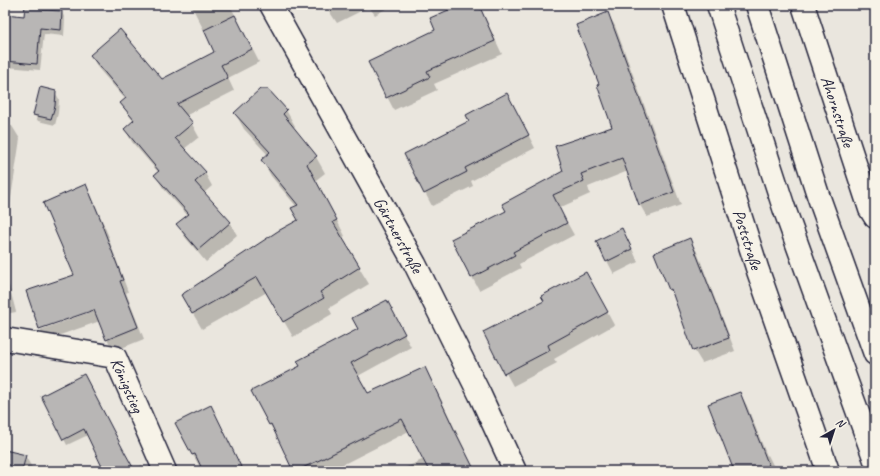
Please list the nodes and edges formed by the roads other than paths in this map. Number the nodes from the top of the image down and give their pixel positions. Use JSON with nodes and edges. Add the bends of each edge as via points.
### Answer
{"nodes":[{"id":1,"x":271,"y":5,"type":"edge"},
{"id":2,"x":673,"y":5,"type":"edge"},
{"id":3,"x":718,"y":5,"type":"edge"},
{"id":4,"x":757,"y":5,"type":"edge"},
{"id":5,"x":803,"y":5,"type":"edge"},
{"id":6,"x":875,"y":217,"type":"edge"},
{"id":7,"x":5,"y":339,"type":"edge"},
{"id":8,"x":875,"y":354,"type":"edge"},
{"id":9,"x":875,"y":460,"type":"edge"},
{"id":10,"x":165,"y":471,"type":"edge"},
{"id":11,"x":515,"y":471,"type":"edge"},
{"id":12,"x":828,"y":471,"type":"edge"}],
"edges":[{"from":1,"to":11,"type":"main road","name":"Gärtnerstraße","via":[[415,264]]},
{"from":2,"to":12,"type":"main road","name":"Poststraße","via":[[758,271]]},
{"from":3,"to":9,"type":"main road","via":[[784,208]]},
{"from":4,"to":8,"type":"main road","via":[[818,196]]},
{"from":5,"to":6,"type":"main road","name":"Ahornstraße","via":[[870,209]]},
{"from":7,"to":10,"type":"main road","name":"Königstieg","via":[[115,357]]}]}
